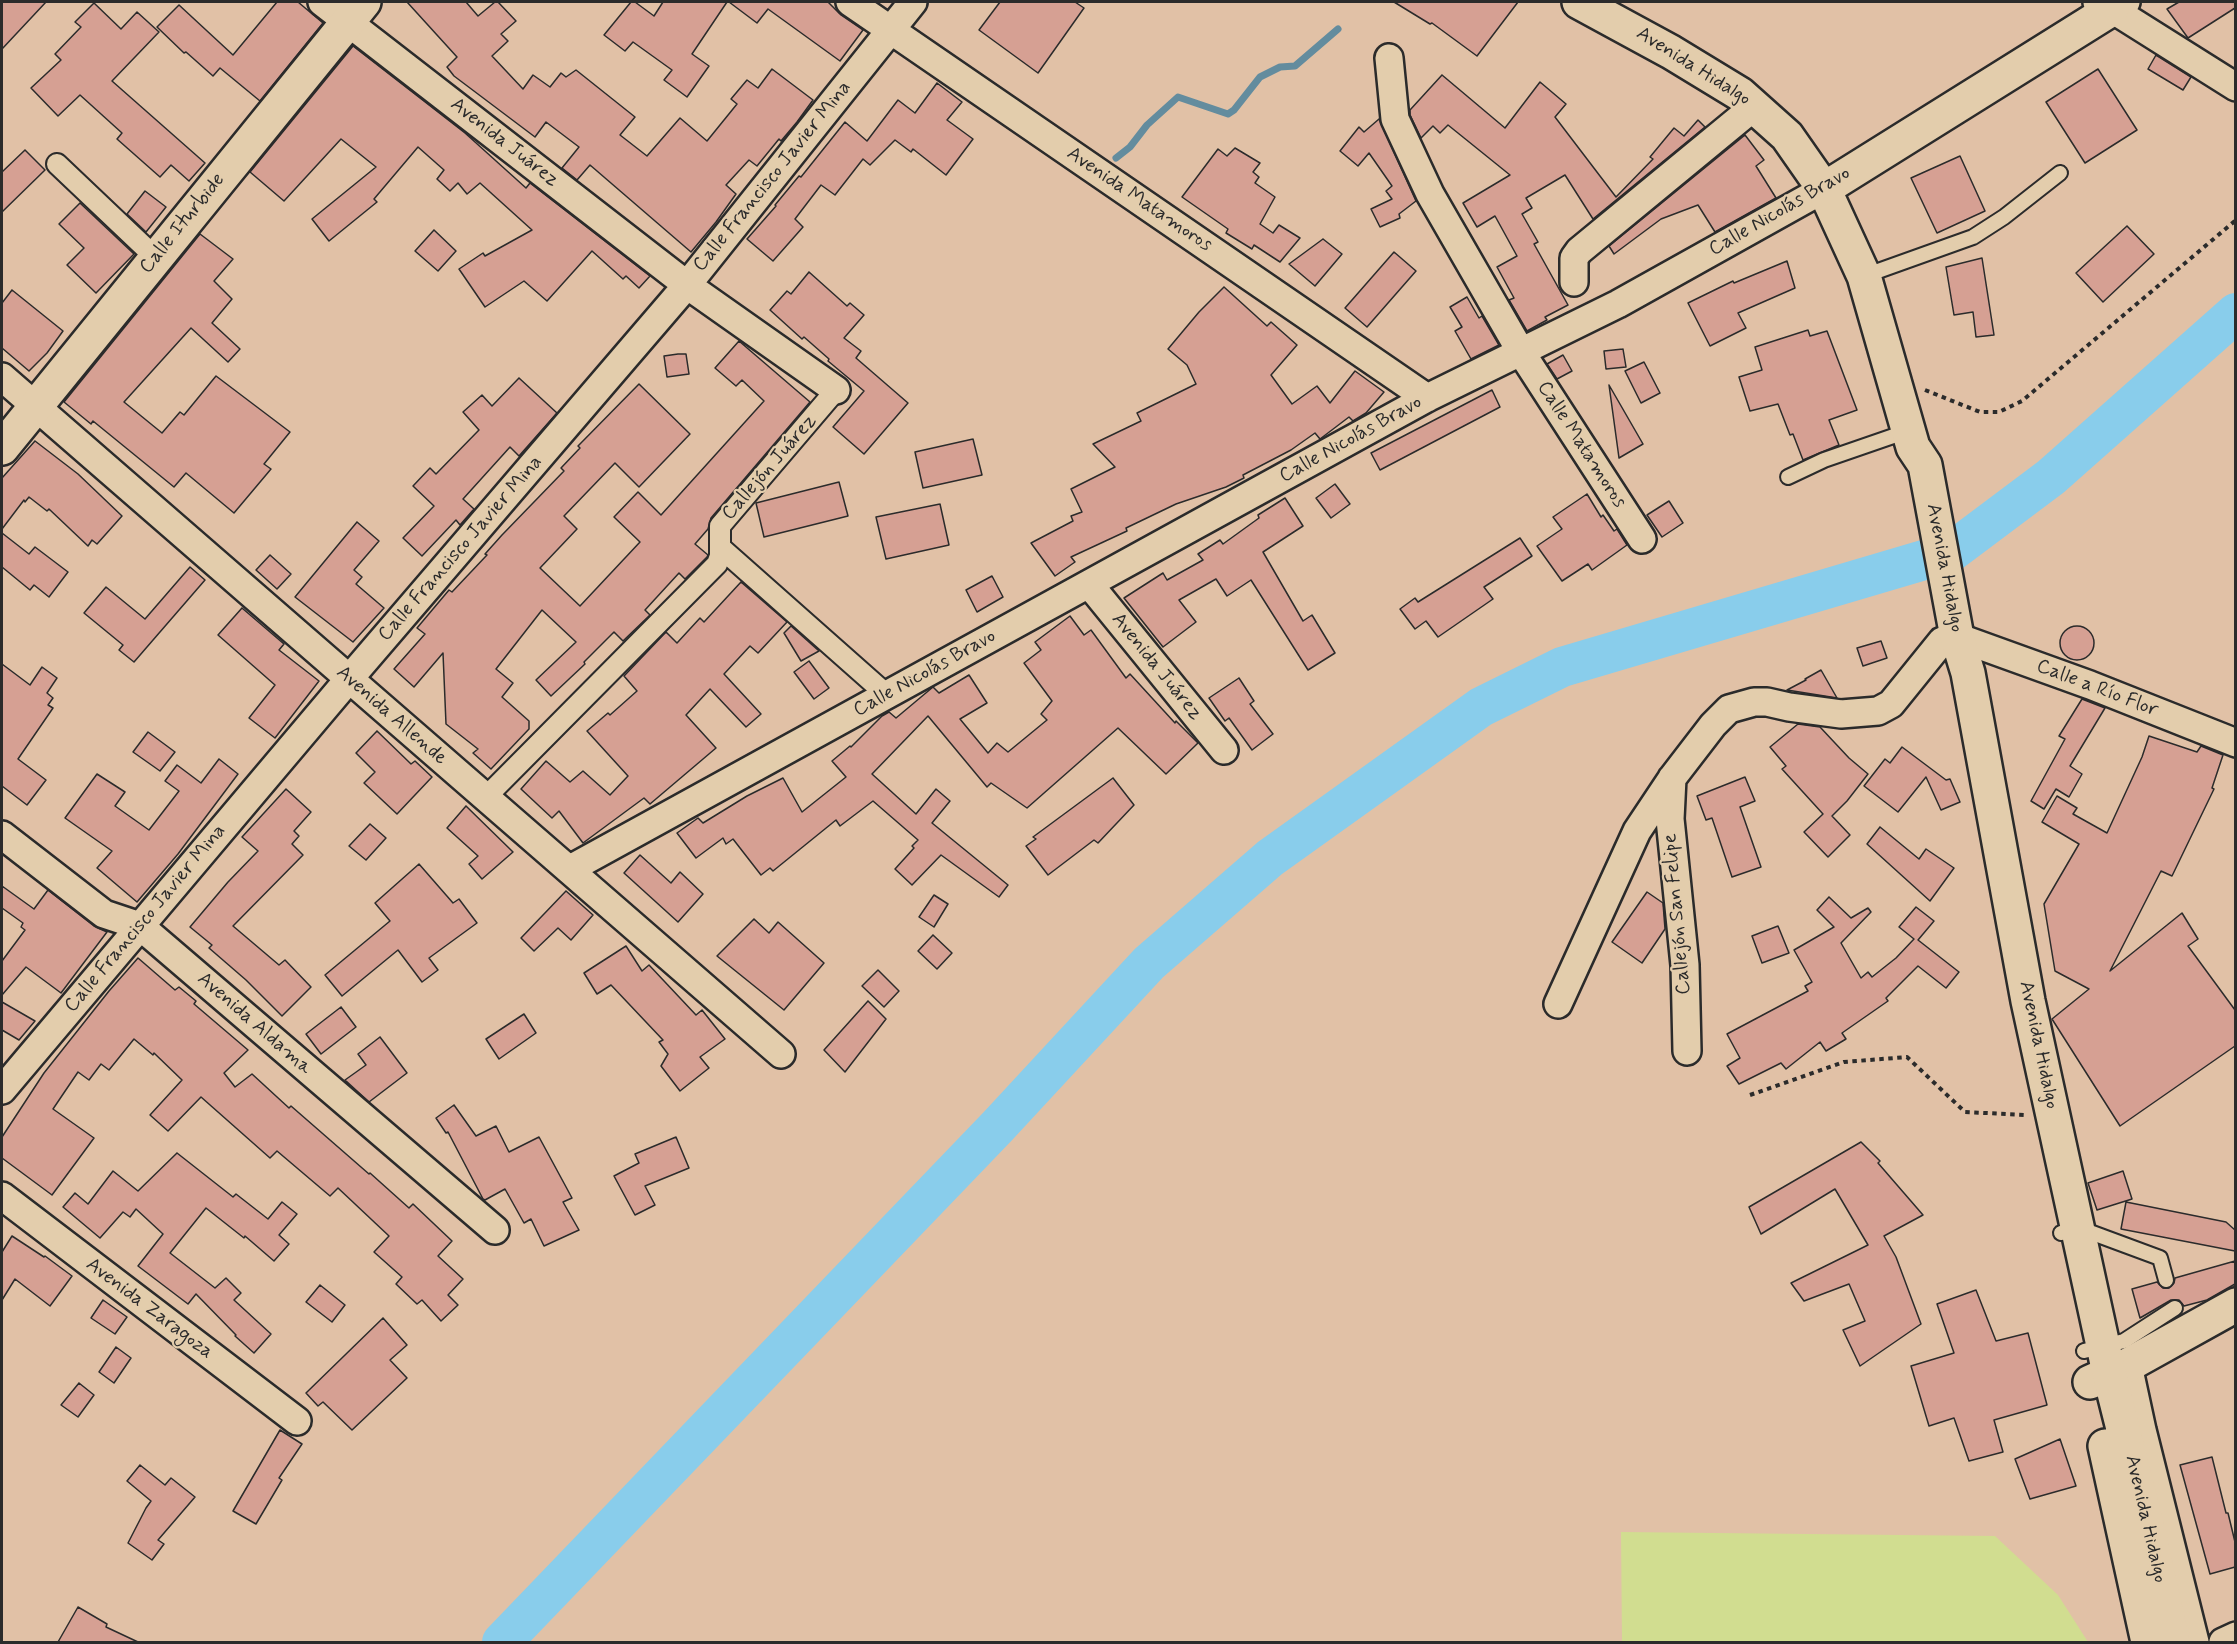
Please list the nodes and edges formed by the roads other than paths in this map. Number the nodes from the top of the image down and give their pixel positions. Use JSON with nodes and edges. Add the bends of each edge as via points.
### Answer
{"nodes":[{"id":1,"x":322,"y":2,"type":"edge"},
{"id":2,"x":850,"y":2,"type":"edge"},
{"id":3,"x":913,"y":2,"type":"edge"},
{"id":4,"x":1579,"y":2,"type":"edge"},
{"id":5,"x":2113,"y":4,"type":"edge"},
{"id":6,"x":356,"y":12,"type":"edge"},
{"id":7,"x":891,"y":30,"type":"junction"},
{"id":8,"x":1389,"y":58,"type":"dead end"},
{"id":9,"x":2235,"y":87,"type":"edge"},
{"id":10,"x":1755,"y":106,"type":"junction"},
{"id":11,"x":57,"y":164,"type":"dead end"},
{"id":12,"x":2060,"y":173,"type":"dead end"},
{"id":13,"x":1824,"y":189,"type":"junction"},
{"id":14,"x":156,"y":258,"type":"junction"},
{"id":15,"x":1864,"y":276,"type":"junction"},
{"id":16,"x":1574,"y":282,"type":"dead end"},
{"id":17,"x":687,"y":285,"type":"junction"},
{"id":18,"x":1521,"y":352,"type":"junction"},
{"id":19,"x":2,"y":376,"type":"edge"},
{"id":20,"x":836,"y":390,"type":"joint"},
{"id":21,"x":1427,"y":398,"type":"junction"},
{"id":22,"x":35,"y":406,"type":"junction"},
{"id":23,"x":2,"y":448,"type":"edge"},
{"id":24,"x":1914,"y":453,"type":"junction"},
{"id":25,"x":1788,"y":477,"type":"dead end"},
{"id":26,"x":1642,"y":538,"type":"dead end"},
{"id":27,"x":721,"y":548,"type":"junction"},
{"id":28,"x":1089,"y":584,"type":"junction"},
{"id":29,"x":1947,"y":623,"type":"junction"},
{"id":30,"x":349,"y":679,"type":"junction"},
{"id":31,"x":887,"y":695,"type":"junction"},
{"id":32,"x":2235,"y":743,"type":"edge"},
{"id":33,"x":1224,"y":750,"type":"dead end"},
{"id":34,"x":1673,"y":777,"type":"junction"},
{"id":35,"x":485,"y":798,"type":"junction"},
{"id":36,"x":2,"y":835,"type":"edge"},
{"id":37,"x":570,"y":869,"type":"junction"},
{"id":38,"x":140,"y":926,"type":"junction"},
{"id":39,"x":1558,"y":1004,"type":"dead end"},
{"id":40,"x":1687,"y":1051,"type":"dead end"},
{"id":41,"x":781,"y":1054,"type":"dead end"},
{"id":42,"x":2,"y":1090,"type":"edge"},
{"id":43,"x":2,"y":1197,"type":"edge"},
{"id":44,"x":495,"y":1230,"type":"dead end"},
{"id":45,"x":2070,"y":1231,"type":"junction"},
{"id":46,"x":2166,"y":1280,"type":"dead end"},
{"id":47,"x":2235,"y":1305,"type":"edge"},
{"id":48,"x":2175,"y":1308,"type":"dead end"},
{"id":49,"x":2103,"y":1364,"type":"junction"},
{"id":50,"x":297,"y":1421,"type":"dead end"},
{"id":51,"x":2235,"y":1636,"type":"edge"},
{"id":52,"x":2148,"y":1642,"type":"edge"},
{"id":53,"x":2173,"y":1642,"type":"edge"},
{"id":54,"x":2195,"y":1642,"type":"edge"},
{"id":55,"x":2223,"y":1642,"type":"edge"}],
"edges":[{"from":1,"to":6,"type":"street","name":"Avenida Juárez"},
{"from":2,"to":7,"type":"street","name":"Avenida Matamoros"},
{"from":3,"to":7,"type":"street","name":"Calle Francisco Javier Mina"},
{"from":4,"to":10,"type":"main road","name":"Avenida Hidalgo","via":[[1671,52]]},
{"from":5,"to":9,"type":"street"},
{"from":5,"to":13,"type":"main road","name":"Calle Nicolás Bravo"},
{"from":6,"to":14,"type":"main road","name":"Calle Iturbide"},
{"from":6,"to":17,"type":"street","name":"Avenida Juárez"},
{"from":7,"to":17,"type":"street","name":"Calle Francisco Javier Mina"},
{"from":7,"to":21,"type":"street","name":"Avenida Matamoros"},
{"from":8,"to":18,"type":"street","name":"Calle Matamoros","via":[[1395,119],[1430,194]]},
{"from":10,"to":13,"type":"main road","name":"Avenida Hidalgo","via":[[1787,136]]},
{"from":10,"to":16,"type":"street","via":[[1579,251],[1574,258]]},
{"from":11,"to":14,"type":"street"},
{"from":12,"to":15,"type":"lane","via":[[1973,237]]},
{"from":13,"to":15,"type":"main road","name":"Avenida Hidalgo"},
{"from":13,"to":18,"type":"street","name":"Calle Nicolás Bravo","via":[[1618,304]]},
{"from":14,"to":22,"type":"main road","name":"Calle Iturbide"},
{"from":15,"to":24,"type":"main road","name":"Avenida Hidalgo"},
{"from":17,"to":20,"type":"street","name":"Callejón Juárez"},
{"from":17,"to":30,"type":"street","name":"Calle Francisco Javier Mina"},
{"from":18,"to":21,"type":"street","name":"Calle Nicolás Bravo"},
{"from":18,"to":26,"type":"street","name":"Calle Matamoros"},
{"from":19,"to":22,"type":"street","name":"Avenida Allende"},
{"from":20,"to":27,"type":"street","name":"Callejón Juárez","via":[[720,526]]},
{"from":21,"to":28,"type":"street","name":"Calle Nicolás Bravo"},
{"from":22,"to":23,"type":"main road","name":"Calle Iturbide"},
{"from":22,"to":30,"type":"street","name":"Avenida Allende"},
{"from":24,"to":25,"type":"lane","via":[[1824,460]]},
{"from":24,"to":29,"type":"main road","name":"Avenida Hidalgo"},
{"from":27,"to":31,"type":"street","name":"Callejón Juárez"},
{"from":27,"to":35,"type":"street","via":[[717,564]]},
{"from":28,"to":31,"type":"street","name":"Calle Nicolás Bravo"},
{"from":28,"to":33,"type":"street","name":"Avenida Juárez"},
{"from":29,"to":32,"type":"street","name":"Calle a Río Flor"},
{"from":29,"to":34,"type":"street","via":[[1891,704],[1878,711],[1842,714],[1767,702],[1729,710]]},
{"from":29,"to":45,"type":"main road","name":"Avenida Hidalgo","via":[[1976,846],[2007,1005]]},
{"from":29,"to":45,"type":"main road","name":"Avenida Hidalgo","via":[[1968,673],[2028,1001],[2065,1176]]},
{"from":30,"to":35,"type":"street","name":"Avenida Allende"},
{"from":30,"to":38,"type":"street","name":"Calle Francisco Javier Mina"},
{"from":31,"to":37,"type":"street","name":"Calle Nicolás Bravo"},
{"from":34,"to":39,"type":"street","via":[[1637,831]]},
{"from":34,"to":40,"type":"street","name":"Callejón San Felipe","via":[[1670,819],[1685,965]]},
{"from":35,"to":37,"type":"street","name":"Avenida Allende"},
{"from":36,"to":38,"type":"street","name":"Avenida Aldama","via":[[104,914]]},
{"from":37,"to":41,"type":"street","name":"Avenida Allende"},
{"from":38,"to":42,"type":"street","name":"Calle Francisco Javier Mina"},
{"from":38,"to":44,"type":"street","name":"Avenida Aldama"},
{"from":43,"to":50,"type":"street","name":"Avenida Zaragoza"},
{"from":45,"to":46,"type":"lane","via":[[2160,1258]]},
{"from":45,"to":49,"type":"main road","name":"Avenida Hidalgo"},
{"from":47,"to":49,"type":"main road"},
{"from":48,"to":49,"type":"lane","via":[[2124,1341]]},
{"from":49,"to":52,"type":"main road","name":"Avenida Hidalgo"},
{"from":49,"to":53,"type":"main road","name":"Avenida Hidalgo","via":[[2150,1536]]},
{"from":49,"to":54,"type":"street","via":[[2144,1440]]},
{"from":51,"to":55,"type":"street"}]}
